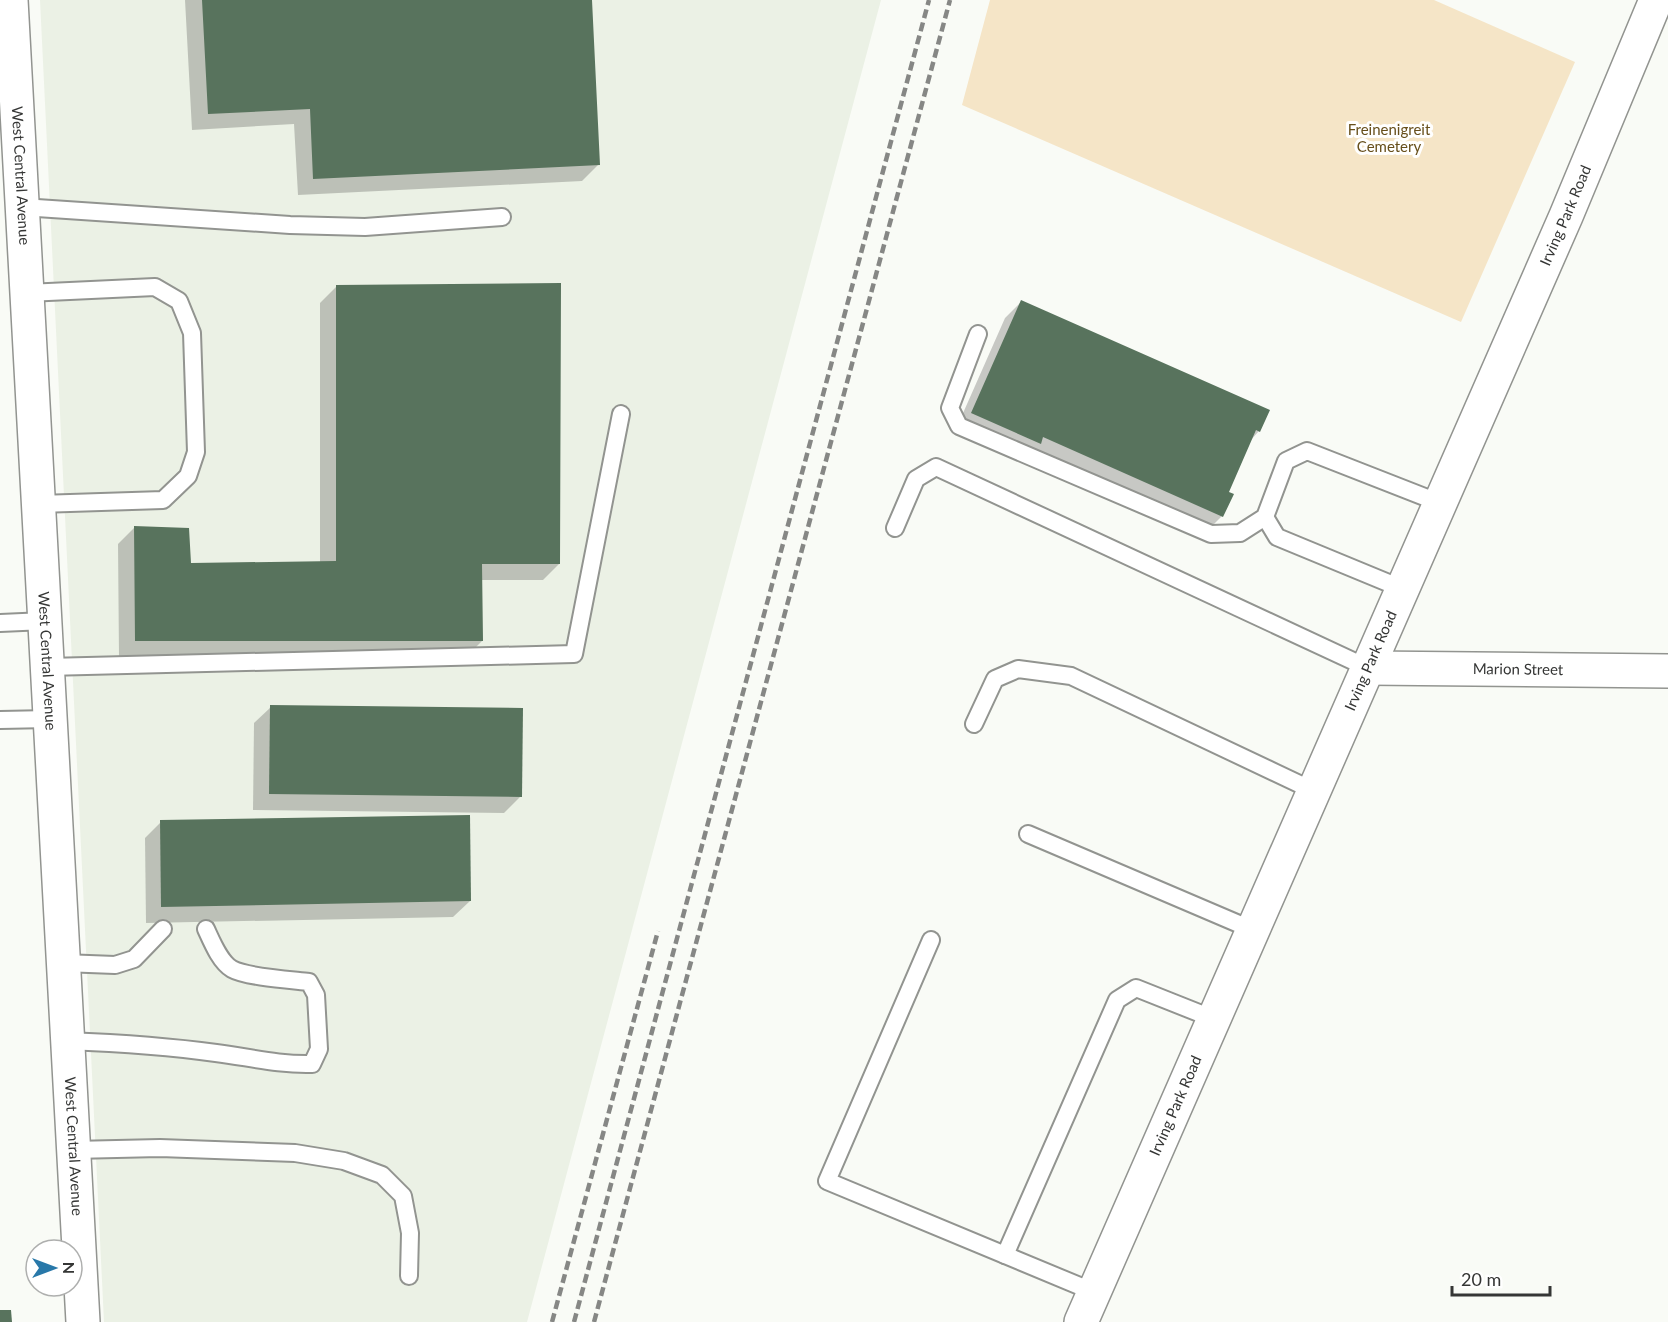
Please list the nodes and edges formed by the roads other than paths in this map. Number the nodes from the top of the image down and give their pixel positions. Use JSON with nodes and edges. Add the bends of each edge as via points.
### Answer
{"nodes":[{"id":1,"x":10,"y":0,"type":"edge"},
{"id":2,"x":1656,"y":0,"type":"edge"},
{"id":3,"x":9,"y":136,"type":"edge"},
{"id":4,"x":22,"y":207,"type":"junction"},
{"id":5,"x":502,"y":217,"type":"dead end"},
{"id":6,"x":27,"y":293,"type":"junction"},
{"id":7,"x":978,"y":334,"type":"dead end"},
{"id":8,"x":621,"y":414,"type":"dead end"},
{"id":9,"x":1440,"y":503,"type":"junction"},
{"id":10,"x":39,"y":504,"type":"junction"},
{"id":11,"x":1265,"y":517,"type":"junction"},
{"id":12,"x":895,"y":528,"type":"dead end"},
{"id":13,"x":1402,"y":589,"type":"junction"},
{"id":14,"x":45,"y":621,"type":"junction"},
{"id":15,"x":0,"y":623,"type":"edge"},
{"id":16,"x":47,"y":667,"type":"junction"},
{"id":17,"x":1368,"y":668,"type":"junction"},
{"id":18,"x":1668,"y":671,"type":"edge"},
{"id":19,"x":50,"y":719,"type":"junction"},
{"id":20,"x":0,"y":720,"type":"edge"},
{"id":21,"x":974,"y":724,"type":"dead end"},
{"id":22,"x":1314,"y":791,"type":"junction"},
{"id":23,"x":1028,"y":834,"type":"dead end"},
{"id":24,"x":163,"y":929,"type":"dead end"},
{"id":25,"x":206,"y":929,"type":"dead end"},
{"id":26,"x":1253,"y":930,"type":"junction"},
{"id":27,"x":931,"y":940,"type":"dead end"},
{"id":28,"x":63,"y":963,"type":"junction"},
{"id":29,"x":1214,"y":1019,"type":"junction"},
{"id":30,"x":67,"y":1041,"type":"junction"},
{"id":31,"x":73,"y":1150,"type":"junction"},
{"id":32,"x":1005,"y":1255,"type":"junction"},
{"id":33,"x":409,"y":1276,"type":"dead end"},
{"id":34,"x":1094,"y":1292,"type":"junction"},
{"id":35,"x":82,"y":1322,"type":"edge"},
{"id":36,"x":1081,"y":1322,"type":"edge"}],
"edges":[{"from":1,"to":3,"type":"street","name":"West Central Avenue"},
{"from":2,"to":9,"type":"street","name":"Irving Park Road"},
{"from":3,"to":4,"type":"street","name":"West Central Avenue"},
{"from":4,"to":5,"type":"lane","via":[[365,227]]},
{"from":4,"to":6,"type":"street","name":"West Central Avenue"},
{"from":6,"to":10,"type":"street","name":"West Central Avenue"},
{"from":6,"to":10,"type":"lane","via":[[155,287],[179,301],[192,333],[196,452],[188,476],[163,500]]},
{"from":7,"to":11,"type":"lane","via":[[950,408],[959,426],[1210,534],[1240,533]]},
{"from":8,"to":16,"type":"lane","via":[[574,654]]},
{"from":9,"to":11,"type":"lane","via":[[1307,451],[1286,461]]},
{"from":9,"to":13,"type":"street","name":"Irving Park Road"},
{"from":10,"to":14,"type":"street","name":"West Central Avenue"},
{"from":11,"to":13,"type":"lane","via":[[1277,537]]},
{"from":12,"to":17,"type":"lane","via":[[916,479],[936,467]]},
{"from":13,"to":17,"type":"street","name":"Irving Park Road"},
{"from":14,"to":15,"type":"lane"},
{"from":14,"to":16,"type":"street","name":"West Central Avenue"},
{"from":16,"to":19,"type":"street","name":"West Central Avenue"},
{"from":17,"to":18,"type":"street","name":"Marion Street"},
{"from":17,"to":22,"type":"street","name":"Irving Park Road"},
{"from":19,"to":20,"type":"lane"},
{"from":19,"to":28,"type":"street","name":"West Central Avenue"},
{"from":21,"to":22,"type":"lane","via":[[995,679],[1018,669],[1071,676]]},
{"from":22,"to":26,"type":"street","name":"Irving Park Road"},
{"from":23,"to":26,"type":"lane"},
{"from":24,"to":28,"type":"lane","via":[[134,959],[115,965]]},
{"from":25,"to":30,"type":"lane","via":[[218,953],[232,969],[309,982],[316,995],[319,1049],[312,1064],[289,1065],[134,1043]]},
{"from":26,"to":29,"type":"street","name":"Irving Park Road"},
{"from":27,"to":32,"type":"lane","via":[[826,1181]]},
{"from":28,"to":30,"type":"street","name":"West Central Avenue"},
{"from":29,"to":32,"type":"lane","via":[[1136,988],[1117,1000]]},
{"from":29,"to":34,"type":"street","name":"Irving Park Road"},
{"from":30,"to":31,"type":"street","name":"West Central Avenue"},
{"from":31,"to":33,"type":"lane","via":[[295,1152],[344,1161],[382,1175],[403,1196],[410,1233]]},
{"from":31,"to":35,"type":"street","name":"West Central Avenue"},
{"from":32,"to":34,"type":"lane"},
{"from":34,"to":36,"type":"street","name":"Irving Park Road"}]}
